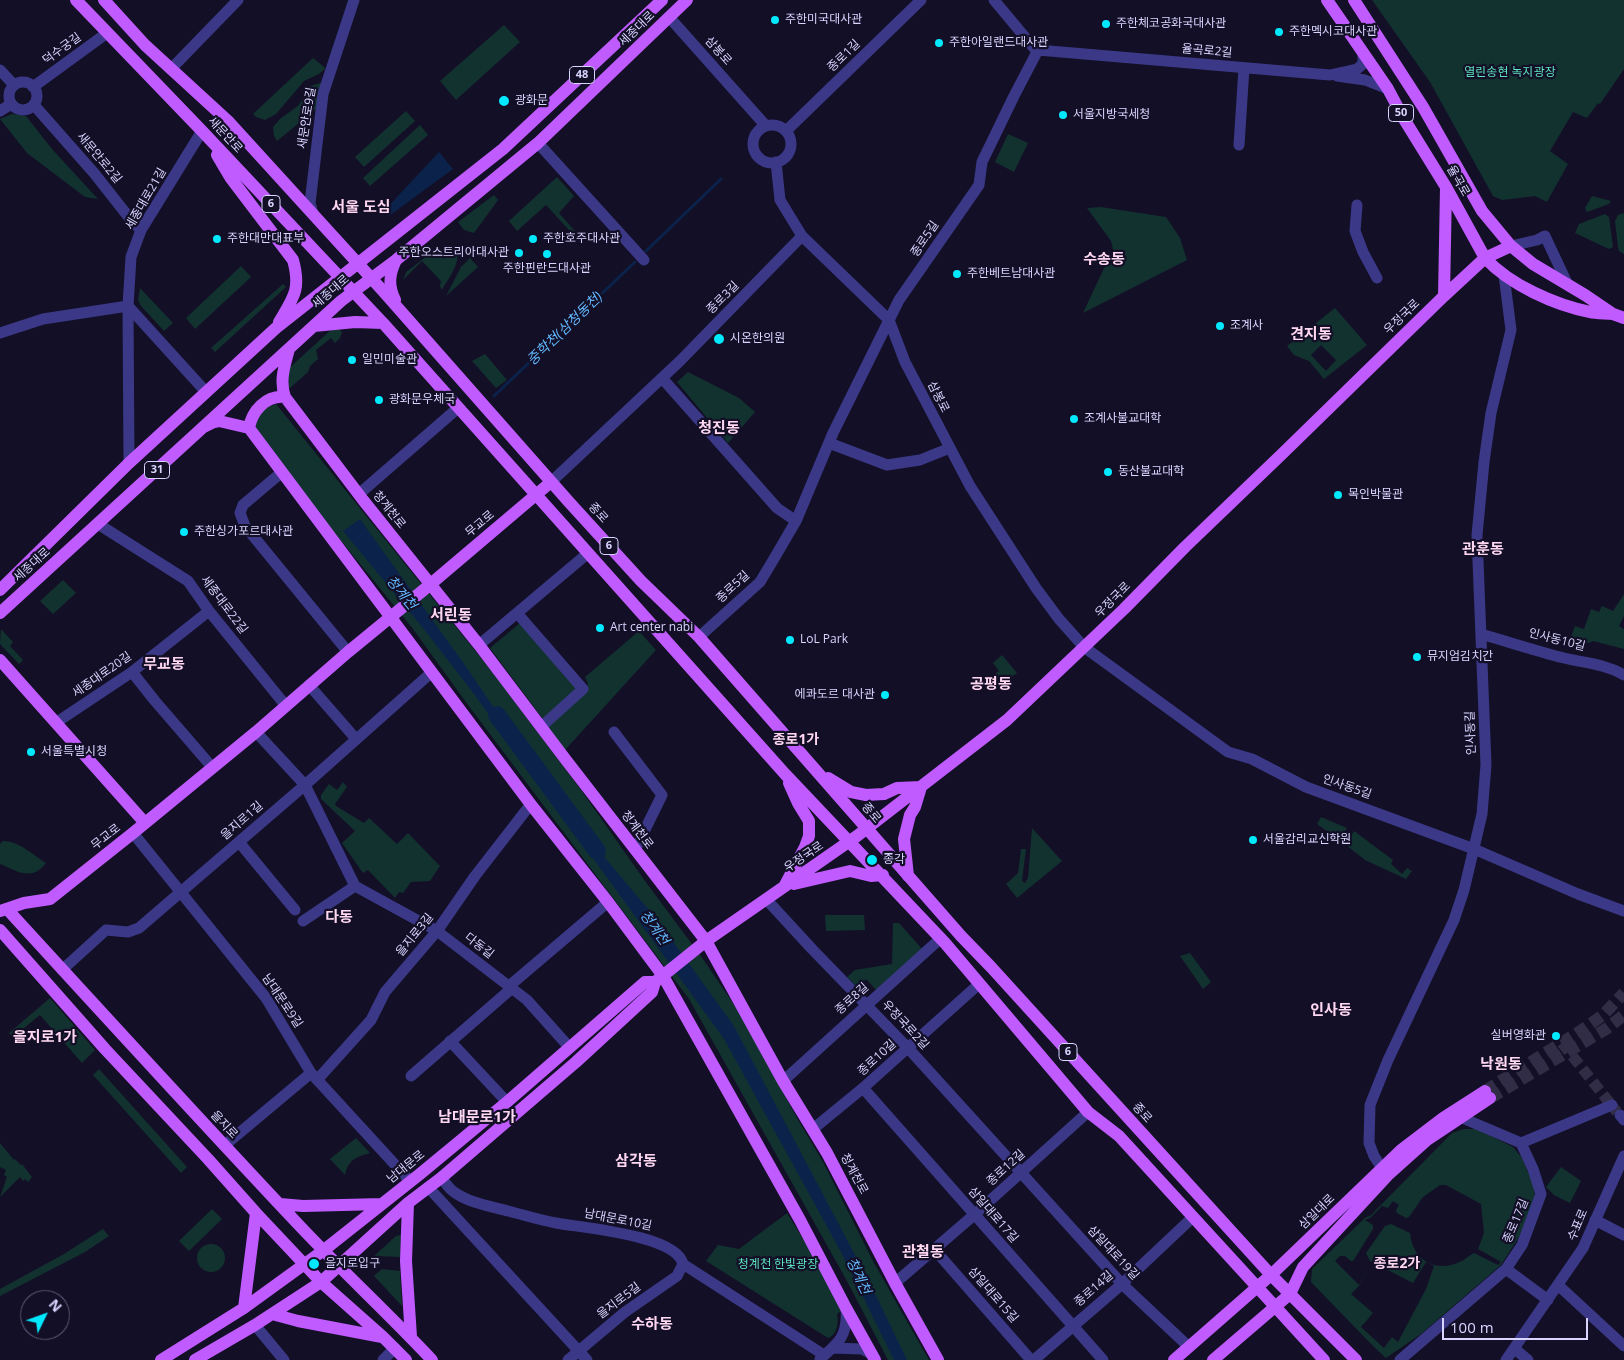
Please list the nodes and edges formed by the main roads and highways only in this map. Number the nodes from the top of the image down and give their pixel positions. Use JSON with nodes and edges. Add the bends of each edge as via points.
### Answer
{"nodes":[{"id":1,"x":76,"y":0,"type":"edge"},
{"id":2,"x":104,"y":0,"type":"edge"},
{"id":3,"x":662,"y":0,"type":"edge"},
{"id":4,"x":687,"y":0,"type":"edge"},
{"id":5,"x":1327,"y":0,"type":"edge"},
{"id":6,"x":1354,"y":0,"type":"edge"},
{"id":7,"x":202,"y":131,"type":"junction"},
{"id":8,"x":1446,"y":187,"type":"junction"},
{"id":9,"x":1511,"y":246,"type":"junction"},
{"id":10,"x":1485,"y":258,"type":"junction"},
{"id":11,"x":396,"y":260,"type":"junction"},
{"id":12,"x":358,"y":263,"type":"junction"},
{"id":13,"x":339,"y":277,"type":"junction"},
{"id":14,"x":371,"y":277,"type":"junction"},
{"id":15,"x":353,"y":291,"type":"junction"},
{"id":16,"x":1444,"y":296,"type":"junction"},
{"id":17,"x":403,"y":314,"type":"junction"},
{"id":18,"x":1619,"y":316,"type":"edge"},
{"id":19,"x":383,"y":324,"type":"junction"},
{"id":20,"x":314,"y":326,"type":"junction"},
{"id":21,"x":276,"y":328,"type":"junction"},
{"id":22,"x":289,"y":349,"type":"junction"},
{"id":23,"x":285,"y":397,"type":"junction"},
{"id":24,"x":202,"y":428,"type":"junction"},
{"id":25,"x":249,"y":428,"type":"junction"},
{"id":26,"x":551,"y":482,"type":"junction"},
{"id":27,"x":536,"y":495,"type":"junction"},
{"id":28,"x":429,"y":586,"type":"junction"},
{"id":29,"x":0,"y":590,"type":"edge"},
{"id":30,"x":0,"y":613,"type":"edge"},
{"id":31,"x":395,"y":613,"type":"junction"},
{"id":32,"x":0,"y":660,"type":"edge"},
{"id":33,"x":819,"y":773,"type":"junction"},
{"id":34,"x":785,"y":774,"type":"junction"},
{"id":35,"x":921,"y":787,"type":"junction"},
{"id":36,"x":146,"y":823,"type":"junction"},
{"id":37,"x":866,"y":828,"type":"junction"},
{"id":38,"x":850,"y":841,"type":"junction"},
{"id":39,"x":883,"y":875,"type":"junction"},
{"id":40,"x":908,"y":876,"type":"junction"},
{"id":41,"x":784,"y":886,"type":"junction"},
{"id":42,"x":4,"y":910,"type":"edge"},
{"id":43,"x":0,"y":930,"type":"edge"},
{"id":44,"x":701,"y":945,"type":"junction"},
{"id":45,"x":662,"y":977,"type":"junction"},
{"id":46,"x":408,"y":1203,"type":"junction"},
{"id":47,"x":280,"y":1204,"type":"junction"},
{"id":48,"x":382,"y":1204,"type":"junction"},
{"id":49,"x":256,"y":1213,"type":"junction"},
{"id":50,"x":324,"y":1250,"type":"junction"},
{"id":51,"x":304,"y":1264,"type":"junction"},
{"id":52,"x":339,"y":1266,"type":"junction"},
{"id":53,"x":1271,"y":1275,"type":"junction"},
{"id":54,"x":321,"y":1282,"type":"junction"},
{"id":55,"x":1257,"y":1288,"type":"junction"},
{"id":56,"x":1290,"y":1294,"type":"junction"},
{"id":57,"x":1275,"y":1307,"type":"junction"},
{"id":58,"x":244,"y":1308,"type":"junction"},
{"id":59,"x":272,"y":1314,"type":"junction"},
{"id":60,"x":384,"y":1337,"type":"junction"},
{"id":61,"x":411,"y":1337,"type":"junction"},
{"id":62,"x":873,"y":1357,"type":"edge"},
{"id":63,"x":160,"y":1360,"type":"edge"},
{"id":64,"x":195,"y":1360,"type":"edge"},
{"id":65,"x":406,"y":1360,"type":"edge"},
{"id":66,"x":432,"y":1360,"type":"edge"},
{"id":67,"x":938,"y":1360,"type":"edge"},
{"id":68,"x":1174,"y":1360,"type":"edge"},
{"id":69,"x":1213,"y":1360,"type":"edge"},
{"id":70,"x":1324,"y":1360,"type":"edge"},
{"id":71,"x":1356,"y":1360,"type":"edge"}],
"edges":[{"from":1,"to":7,"type":"main road","name":"새문안로","number":"6"},
{"from":2,"to":12,"type":"main road","name":"새문안로","number":"6","via":[[144,45],[229,122]]},
{"from":3,"to":12,"type":"main road","name":"세종대로","number":"48","via":[[503,149]]},
{"from":4,"to":11,"type":"main road","name":"세종대로","number":"48","via":[[538,143]]},
{"from":5,"to":8,"type":"main road","name":"율곡로","number":"50","via":[[1388,89]]},
{"from":6,"to":9,"type":"main road","name":"율곡로","via":[[1423,107],[1482,211]]},
{"from":7,"to":13,"type":"main road","name":"새문안로","number":"6"},
{"from":7,"to":21,"type":"main road","via":[[230,177],[293,260],[297,288]]},
{"from":8,"to":10,"type":"main road","name":"율곡로","number":"50"},
{"from":8,"to":16,"type":"main road"},
{"from":9,"to":10,"type":"main road","name":"우정국로"},
{"from":9,"to":18,"type":"main road","name":"율곡로","via":[[1533,264]]},
{"from":10,"to":16,"type":"main road","name":"우정국로"},
{"from":10,"to":18,"type":"main road","name":"율곡로","via":[[1504,274],[1547,299],[1590,312]]},
{"from":11,"to":14,"type":"main road","name":"세종대로","number":"48"},
{"from":11,"to":17,"type":"main road","via":[[390,274],[390,286]]},
{"from":12,"to":13,"type":"main road","name":"세종대로","number":"31"},
{"from":12,"to":14,"type":"main road","name":"새문안로","number":"6"},
{"from":13,"to":15,"type":"main road","name":"새문안로","number":"6"},
{"from":13,"to":21,"type":"main road","name":"세종대로","number":"31"},
{"from":14,"to":15,"type":"main road","name":"세종대로","number":"31"},
{"from":14,"to":17,"type":"main road","name":"종로","number":"6"},
{"from":15,"to":19,"type":"main road","number":"6"},
{"from":15,"to":20,"type":"main road","name":"세종대로","number":"31"},
{"from":16,"to":35,"type":"main road","name":"우정국로","via":[[1124,610],[1007,720]]},
{"from":17,"to":26,"type":"main road","name":"종로","number":"6"},
{"from":19,"to":20,"type":"main road","via":[[355,322]]},
{"from":19,"to":27,"type":"main road","number":"6"},
{"from":20,"to":21,"type":"main road","via":[[321,315],[318,306],[313,305]]},
{"from":20,"to":22,"type":"main road","name":"세종대로","number":"31"},
{"from":21,"to":29,"type":"main road","name":"세종대로","number":"31","via":[[129,463]]},
{"from":22,"to":23,"type":"main road","via":[[282,376]]},
{"from":22,"to":24,"type":"main road","name":"세종대로","number":"31"},
{"from":23,"to":25,"type":"main road","via":[[273,398],[260,405]]},
{"from":23,"to":28,"type":"main road","name":"청계천로"},
{"from":24,"to":25,"type":"main road","via":[[219,422]]},
{"from":24,"to":30,"type":"main road","name":"세종대로","number":"31"},
{"from":25,"to":31,"type":"main road"},
{"from":26,"to":27,"type":"main road","name":"무교로"},
{"from":26,"to":33,"type":"main road","name":"종로","number":"6","via":[[641,581],[699,637]]},
{"from":27,"to":28,"type":"main road","name":"무교로"},
{"from":27,"to":34,"type":"main road","number":"6"},
{"from":28,"to":31,"type":"main road","name":"무교로"},
{"from":28,"to":44,"type":"main road","name":"청계천로","via":[[479,644],[635,850]]},
{"from":31,"to":36,"type":"main road","name":"무교로"},
{"from":31,"to":45,"type":"main road","via":[[432,672]]},
{"from":32,"to":36,"type":"main road"},
{"from":33,"to":35,"type":"main road","via":[[850,792],[866,795]]},
{"from":33,"to":37,"type":"main road","name":"종로","number":"6"},
{"from":34,"to":38,"type":"main road","number":"6"},
{"from":34,"to":41,"type":"main road","via":[[809,820],[809,836]]},
{"from":35,"to":37,"type":"main road","name":"우정국로"},
{"from":35,"to":40,"type":"main road","via":[[904,839]]},
{"from":36,"to":42,"type":"main road","name":"무교로","via":[[50,899]]},
{"from":37,"to":38,"type":"main road","name":"우정국로"},
{"from":37,"to":40,"type":"main road","name":"종로","number":"6"},
{"from":38,"to":39,"type":"main road","number":"6"},
{"from":38,"to":41,"type":"main road","name":"우정국로"},
{"from":39,"to":41,"type":"main road","via":[[850,871]]},
{"from":39,"to":55,"type":"main road","number":"6","via":[[1088,1112],[1118,1136]]},
{"from":40,"to":53,"type":"main road","name":"종로","number":"6"},
{"from":41,"to":44,"type":"main road","name":"우정국로"},
{"from":42,"to":47,"type":"main road","name":"을지로"},
{"from":43,"to":49,"type":"main road"},
{"from":44,"to":45,"type":"main road","name":"우정국로"},
{"from":44,"to":67,"type":"main road","name":"청계천로","via":[[827,1153]]},
{"from":45,"to":46,"type":"main road","via":[[652,992],[576,1062]]},
{"from":45,"to":48,"type":"main road","name":"남대문로","via":[[645,982],[507,1102]]},
{"from":45,"to":62,"type":"main road","via":[[800,1220]]},
{"from":46,"to":52,"type":"main road"},
{"from":46,"to":61,"type":"main road","via":[[406,1261]]},
{"from":47,"to":48,"type":"main road"},
{"from":47,"to":50,"type":"main road","name":"을지로"},
{"from":48,"to":50,"type":"main road","name":"남대문로"},
{"from":49,"to":51,"type":"main road"},
{"from":49,"to":58,"type":"main road"},
{"from":50,"to":51,"type":"main road","name":"남대문로"},
{"from":50,"to":52,"type":"main road","name":"을지로"},
{"from":51,"to":54,"type":"main road"},
{"from":51,"to":58,"type":"main road","name":"남대문로"},
{"from":52,"to":54,"type":"main road"},
{"from":52,"to":61,"type":"main road","name":"을지로"},
{"from":53,"to":55,"type":"main road","name":"삼일대로"},
{"from":53,"to":56,"type":"main road","name":"종로","number":"6"},
{"from":53,"to":56,"type":"main road","name":"삼일대로","via":[[1401,1150],[1427,1129],[1488,1095],[1426,1140],[1389,1174],[1303,1267]]},
{"from":54,"to":59,"type":"main road"},
{"from":54,"to":60,"type":"main road"},
{"from":55,"to":57,"type":"main road","number":"6"},
{"from":55,"to":68,"type":"main road","name":"삼일대로"},
{"from":56,"to":57,"type":"main road","name":"삼일대로"},
{"from":56,"to":71,"type":"main road","name":"종로","number":"6"},
{"from":57,"to":69,"type":"main road","name":"삼일대로"},
{"from":57,"to":70,"type":"main road","number":"6"},
{"from":58,"to":63,"type":"main road","name":"남대문로"},
{"from":59,"to":60,"type":"main road"},
{"from":59,"to":64,"type":"main road"},
{"from":60,"to":65,"type":"main road"},
{"from":61,"to":66,"type":"main road","name":"을지로"}]}
